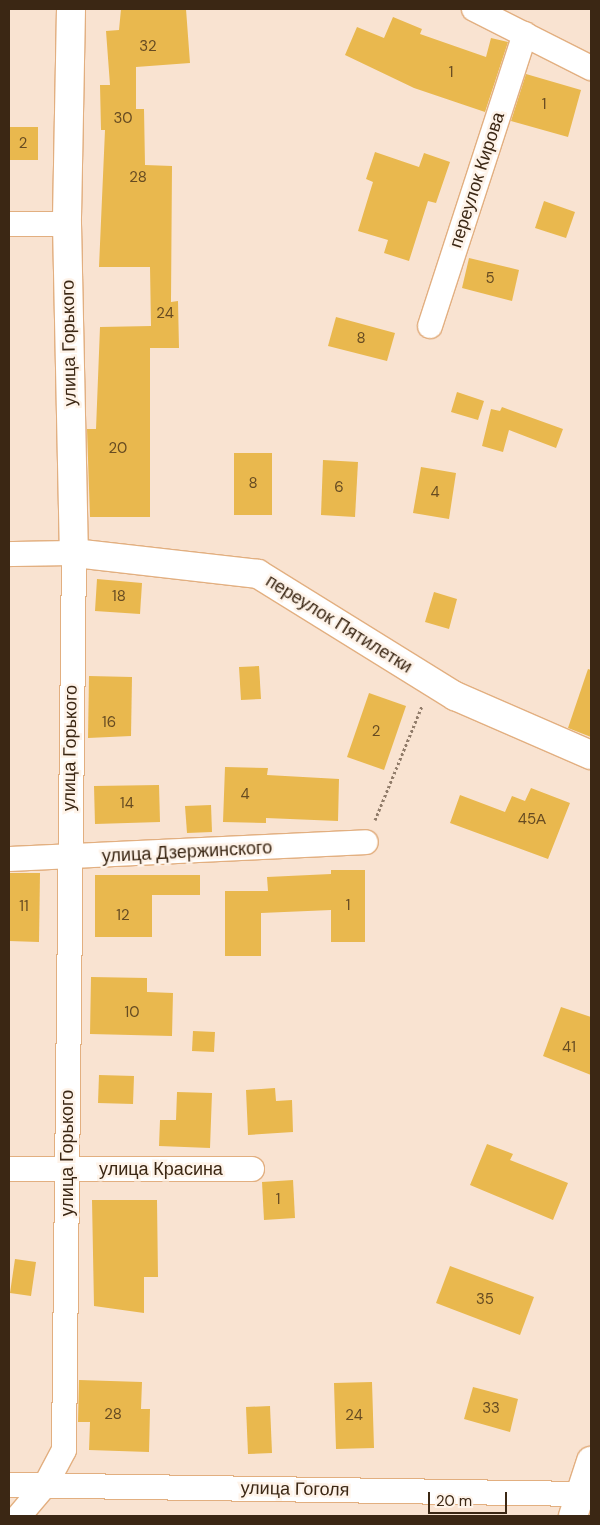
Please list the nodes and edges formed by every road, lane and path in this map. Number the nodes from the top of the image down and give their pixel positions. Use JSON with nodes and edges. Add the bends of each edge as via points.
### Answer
{"nodes":[{"id":1,"x":71,"y":9,"type":"edge"},
{"id":2,"x":474,"y":9,"type":"edge"},
{"id":3,"x":525,"y":34,"type":"junction"},
{"id":4,"x":591,"y":68,"type":"edge"},
{"id":5,"x":9,"y":224,"type":"edge"},
{"id":6,"x":67,"y":224,"type":"junction"},
{"id":7,"x":430,"y":326,"type":"dead end"},
{"id":8,"x":74,"y":553,"type":"junction"},
{"id":9,"x":9,"y":554,"type":"edge"},
{"id":10,"x":432,"y":682,"type":"junction"},
{"id":11,"x":591,"y":754,"type":"edge"},
{"id":12,"x":366,"y":842,"type":"joint"},
{"id":13,"x":67,"y":858,"type":"junction"},
{"id":14,"x":9,"y":859,"type":"edge"},
{"id":15,"x":9,"y":1169,"type":"edge"},
{"id":16,"x":67,"y":1169,"type":"junction"},
{"id":17,"x":252,"y":1170,"type":"dead end"},
{"id":18,"x":591,"y":1461,"type":"edge"},
{"id":19,"x":46,"y":1484,"type":"junction"},
{"id":20,"x":9,"y":1485,"type":"edge"},
{"id":21,"x":577,"y":1505,"type":"edge"},
{"id":22,"x":19,"y":1516,"type":"edge"}],
"edges":[{"from":1,"to":6,"type":"street","name":"улица Горького"},
{"from":2,"to":3,"type":"street"},
{"from":3,"to":4,"type":"street"},
{"from":3,"to":7,"type":"street","name":"переулок Кирова"},
{"from":5,"to":6,"type":"street"},
{"from":6,"to":8,"type":"street","name":"улица Горького"},
{"from":8,"to":9,"type":"street","name":"переулок Пятилетки"},
{"from":8,"to":10,"type":"street","name":"переулок Пятилетки","via":[[258,574]]},
{"from":8,"to":13,"type":"street","name":"улица Горького"},
{"from":10,"to":11,"type":"street","name":"переулок Пятилетки"},
{"from":10,"to":12,"type":"path"},
{"from":12,"to":13,"type":"street","name":"улица Дзержинского"},
{"from":13,"to":14,"type":"street","name":"улица Дзержинского"},
{"from":13,"to":16,"type":"street","name":"улица Горького"},
{"from":15,"to":16,"type":"street","name":"улица Красина"},
{"from":16,"to":17,"type":"street","name":"улица Красина"},
{"from":16,"to":19,"type":"street","name":"улица Горького","via":[[64,1450]]},
{"from":18,"to":21,"type":"street"},
{"from":19,"to":20,"type":"street","name":"улица Гоголя"},
{"from":19,"to":21,"type":"street","name":"улица Гоголя"},
{"from":19,"to":22,"type":"street","name":"улица Горького"}]}
